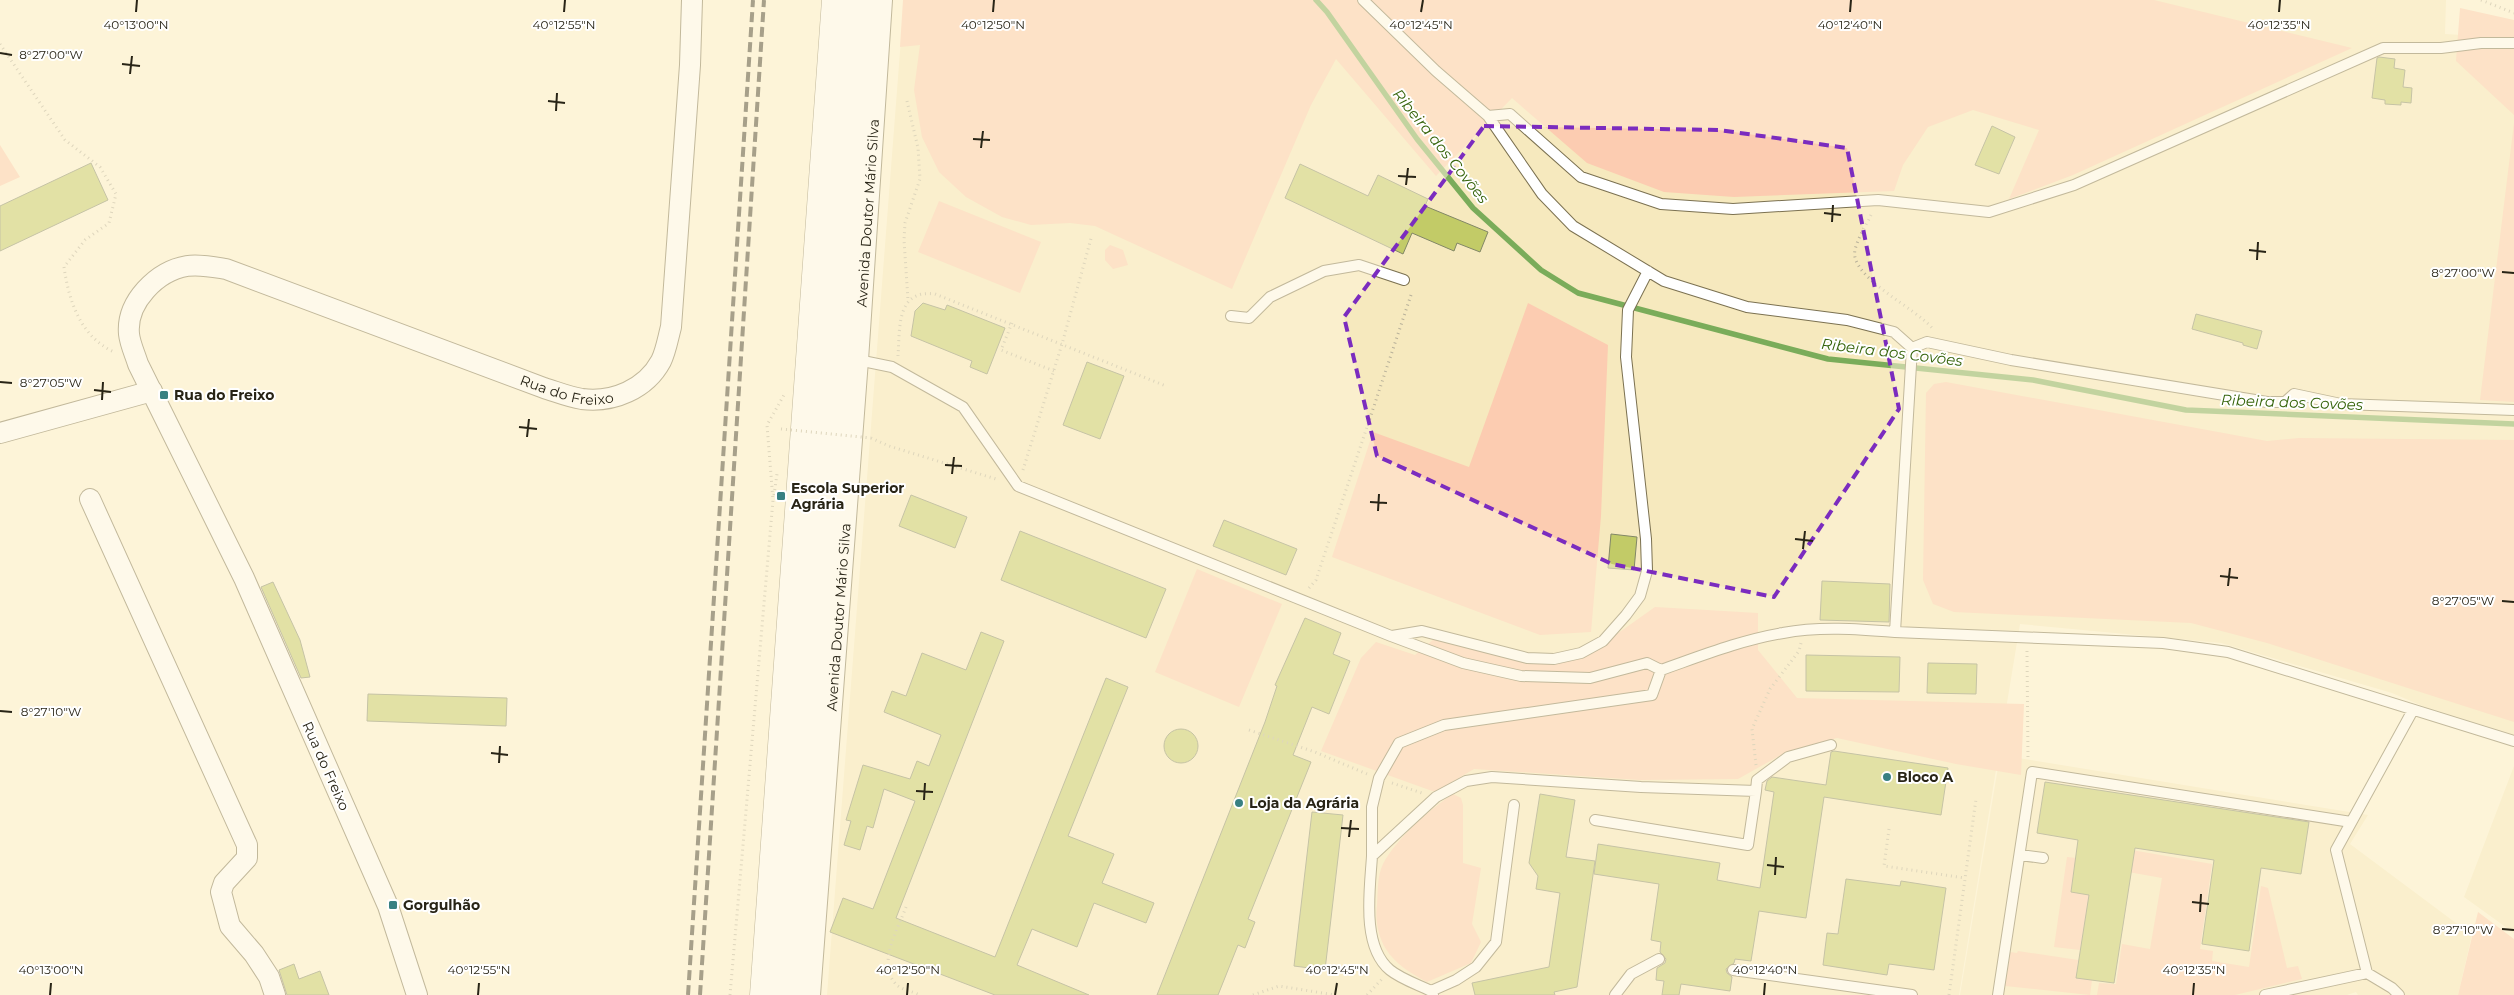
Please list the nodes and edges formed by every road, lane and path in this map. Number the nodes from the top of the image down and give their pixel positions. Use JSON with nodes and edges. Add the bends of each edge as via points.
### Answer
{"nodes":[{"id":1,"x":692,"y":0,"type":"edge"},
{"id":2,"x":836,"y":0,"type":"edge"},
{"id":3,"x":863,"y":0,"type":"edge"},
{"id":4,"x":882,"y":0,"type":"edge"},
{"id":5,"x":1364,"y":0,"type":"edge"},
{"id":6,"x":2481,"y":0,"type":"edge"},
{"id":7,"x":2514,"y":13,"type":"edge"},
{"id":8,"x":2514,"y":43,"type":"edge"},
{"id":9,"x":0,"y":44,"type":"edge"},
{"id":10,"x":907,"y":101,"type":"dead end"},
{"id":11,"x":1488,"y":116,"type":"junction"},
{"id":12,"x":1878,"y":200,"type":"junction"},
{"id":13,"x":1092,"y":235,"type":"dead end"},
{"id":14,"x":1648,"y":271,"type":"junction"},
{"id":15,"x":1404,"y":280,"type":"joint"},
{"id":16,"x":908,"y":300,"type":"junction"},
{"id":17,"x":1231,"y":316,"type":"dead end"},
{"id":18,"x":1012,"y":323,"type":"junction"},
{"id":19,"x":1062,"y":344,"type":"junction"},
{"id":20,"x":1948,"y":347,"type":"junction"},
{"id":21,"x":1912,"y":348,"type":"junction"},
{"id":22,"x":858,"y":360,"type":"junction"},
{"id":23,"x":138,"y":364,"type":"junction"},
{"id":24,"x":897,"y":370,"type":"junction"},
{"id":25,"x":1054,"y":371,"type":"junction"},
{"id":26,"x":1166,"y":386,"type":"dead end"},
{"id":27,"x":152,"y":391,"type":"junction"},
{"id":28,"x":785,"y":394,"type":"dead end"},
{"id":29,"x":2514,"y":410,"type":"edge"},
{"id":30,"x":781,"y":429,"type":"dead end"},
{"id":31,"x":0,"y":433,"type":"edge"},
{"id":32,"x":778,"y":467,"type":"dead end"},
{"id":33,"x":1018,"y":486,"type":"junction"},
{"id":34,"x":90,"y":499,"type":"dead end"},
{"id":35,"x":773,"y":500,"type":"junction"},
{"id":36,"x":1300,"y":601,"type":"junction"},
{"id":37,"x":1895,"y":632,"type":"junction"},
{"id":38,"x":1391,"y":636,"type":"junction"},
{"id":39,"x":2027,"y":638,"type":"junction"},
{"id":40,"x":1810,"y":642,"type":"dead end"},
{"id":41,"x":1661,"y":670,"type":"junction"},
{"id":42,"x":2413,"y":710,"type":"junction"},
{"id":43,"x":1249,"y":730,"type":"dead end"},
{"id":44,"x":2514,"y":741,"type":"edge"},
{"id":45,"x":1831,"y":745,"type":"dead end"},
{"id":46,"x":2028,"y":765,"type":"dead end"},
{"id":47,"x":1370,"y":776,"type":"dead end"},
{"id":48,"x":1757,"y":780,"type":"junction"},
{"id":49,"x":1386,"y":781,"type":"dead end"},
{"id":50,"x":1403,"y":786,"type":"dead end"},
{"id":51,"x":1756,"y":791,"type":"junction"},
{"id":52,"x":1976,"y":799,"type":"dead end"},
{"id":53,"x":1514,"y":805,"type":"dead end"},
{"id":54,"x":1594,"y":820,"type":"dead end"},
{"id":55,"x":2351,"y":822,"type":"junction"},
{"id":56,"x":1889,"y":829,"type":"dead end"},
{"id":57,"x":2020,"y":855,"type":"junction"},
{"id":58,"x":1372,"y":856,"type":"junction"},
{"id":59,"x":2043,"y":858,"type":"dead end"},
{"id":60,"x":1965,"y":878,"type":"junction"},
{"id":61,"x":906,"y":907,"type":"dead end"},
{"id":62,"x":1659,"y":959,"type":"dead end"},
{"id":63,"x":1390,"y":970,"type":"junction"},
{"id":64,"x":1733,"y":970,"type":"dead end"},
{"id":65,"x":2367,"y":973,"type":"junction"},
{"id":66,"x":1432,"y":993,"type":"edge"},
{"id":67,"x":415,"y":994,"type":"edge"},
{"id":68,"x":275,"y":995,"type":"edge"},
{"id":69,"x":730,"y":995,"type":"edge"},
{"id":70,"x":764,"y":995,"type":"edge"},
{"id":71,"x":789,"y":995,"type":"edge"},
{"id":72,"x":810,"y":995,"type":"edge"},
{"id":73,"x":920,"y":995,"type":"edge"},
{"id":74,"x":1253,"y":995,"type":"edge"},
{"id":75,"x":1335,"y":995,"type":"edge"},
{"id":76,"x":1367,"y":995,"type":"edge"},
{"id":77,"x":1615,"y":995,"type":"edge"},
{"id":78,"x":1912,"y":995,"type":"edge"},
{"id":79,"x":1948,"y":995,"type":"edge"},
{"id":80,"x":1998,"y":995,"type":"edge"},
{"id":81,"x":2266,"y":995,"type":"edge"},
{"id":82,"x":2399,"y":995,"type":"edge"}],
"edges":[{"from":1,"to":23,"type":"street","name":"Rua do Freixo","via":[[671,327],[662,359],[650,377],[628,393],[583,399],[544,388],[226,269],[206,266],[187,266],[164,274],[142,294],[130,315],[129,335]]},
{"from":2,"to":70,"type":"highway"},
{"from":3,"to":71,"type":"highway"},
{"from":4,"to":22,"type":"street","name":"Avenida Doutor Mário Silva"},
{"from":5,"to":11,"type":"lane"},
{"from":6,"to":7,"type":"path"},
{"from":8,"to":12,"type":"lane","via":[[2383,48],[2074,185],[1989,212]]},
{"from":9,"to":23,"type":"path","via":[[65,140],[100,167],[116,194],[109,223],[85,240],[64,267],[68,293],[78,319],[101,346]]},
{"from":10,"to":16,"type":"path","via":[[918,148],[920,179],[905,223]]},
{"from":11,"to":12,"type":"lane","via":[[1510,114],[1581,177],[1661,204],[1734,209]]},
{"from":11,"to":14,"type":"lane","via":[[1542,194],[1573,226]]},
{"from":12,"to":20,"type":"path","via":[[1855,252],[1859,267],[1867,279],[1931,326]]},
{"from":13,"to":19,"type":"path"},
{"from":14,"to":21,"type":"lane","via":[[1664,281],[1747,307],[1846,320],[1894,332]]},
{"from":14,"to":38,"type":"lane","via":[[1628,310],[1626,356],[1646,539],[1647,571],[1640,596],[1603,640],[1581,653],[1554,659],[1527,658],[1422,631]]},
{"from":15,"to":17,"type":"lane","via":[[1359,265],[1324,270],[1270,296],[1249,318]]},
{"from":15,"to":36,"type":"path","via":[[1412,292],[1316,580]]},
{"from":16,"to":18,"type":"path","via":[[923,293],[936,294]]},
{"from":16,"to":24,"type":"path","via":[[901,323]]},
{"from":18,"to":19,"type":"path"},
{"from":18,"to":25,"type":"path","via":[[1001,350]]},
{"from":19,"to":25,"type":"path"},
{"from":19,"to":26,"type":"path"},
{"from":20,"to":21,"type":"lane","via":[[1927,342]]},
{"from":20,"to":29,"type":"lane","via":[[2267,402],[2285,402],[2294,394],[2341,404]]},
{"from":21,"to":37,"type":"lane"},
{"from":22,"to":24,"type":"lane"},
{"from":22,"to":72,"type":"street","name":"Avenida Doutor Mário Silva"},
{"from":23,"to":27,"type":"street","name":"Rua do Freixo"},
{"from":24,"to":33,"type":"lane","via":[[963,407]]},
{"from":25,"to":33,"type":"path"},
{"from":27,"to":31,"type":"street"},
{"from":27,"to":67,"type":"street","name":"Rua do Freixo","via":[[244,578],[388,906]]},
{"from":28,"to":35,"type":"path","via":[[767,425]]},
{"from":30,"to":33,"type":"path","bridge":true,"via":[[871,438]]},
{"from":32,"to":35,"type":"path"},
{"from":33,"to":36,"type":"lane"},
{"from":34,"to":68,"type":"street","via":[[247,845],[246,858],[224,883],[221,892],[230,926],[254,954]]},
{"from":35,"to":69,"type":"path"},
{"from":36,"to":38,"type":"lane"},
{"from":37,"to":39,"type":"lane"},
{"from":37,"to":41,"type":"lane","via":[[1822,629],[1784,632],[1726,647]]},
{"from":38,"to":41,"type":"lane","via":[[1463,663],[1521,676],[1590,678],[1647,663]]},
{"from":39,"to":42,"type":"lane","via":[[2163,643],[2228,652]]},
{"from":39,"to":46,"type":"path"},
{"from":40,"to":48,"type":"path","via":[[1801,642],[1799,651],[1770,689],[1752,729]]},
{"from":41,"to":58,"type":"lane","via":[[1652,695],[1444,724],[1400,743],[1378,778],[1372,807]]},
{"from":42,"to":44,"type":"lane"},
{"from":42,"to":55,"type":"lane"},
{"from":43,"to":47,"type":"path","via":[[1315,752]]},
{"from":45,"to":48,"type":"lane","via":[[1788,757]]},
{"from":48,"to":51,"type":"lane"},
{"from":49,"to":50,"type":"path"},
{"from":51,"to":54,"type":"lane","via":[[1748,845]]},
{"from":51,"to":58,"type":"lane","via":[[1492,777],[1466,781],[1436,797]]},
{"from":52,"to":60,"type":"path"},
{"from":53,"to":66,"type":"lane","via":[[1496,942],[1476,966]]},
{"from":55,"to":57,"type":"lane","via":[[2032,772]]},
{"from":55,"to":65,"type":"lane","via":[[2336,850]]},
{"from":56,"to":60,"type":"path","via":[[1884,866]]},
{"from":57,"to":59,"type":"lane"},
{"from":57,"to":80,"type":"lane"},
{"from":58,"to":63,"type":"lane","via":[[1369,925],[1379,957]]},
{"from":60,"to":79,"type":"path"},
{"from":61,"to":73,"type":"path","via":[[887,957],[889,973],[899,986]]},
{"from":62,"to":77,"type":"lane","via":[[1631,974]]},
{"from":63,"to":66,"type":"lane"},
{"from":63,"to":76,"type":"path"},
{"from":64,"to":78,"type":"lane"},
{"from":65,"to":81,"type":"lane"},
{"from":65,"to":82,"type":"lane"},
{"from":74,"to":75,"type":"path","via":[[1280,986]]}]}
